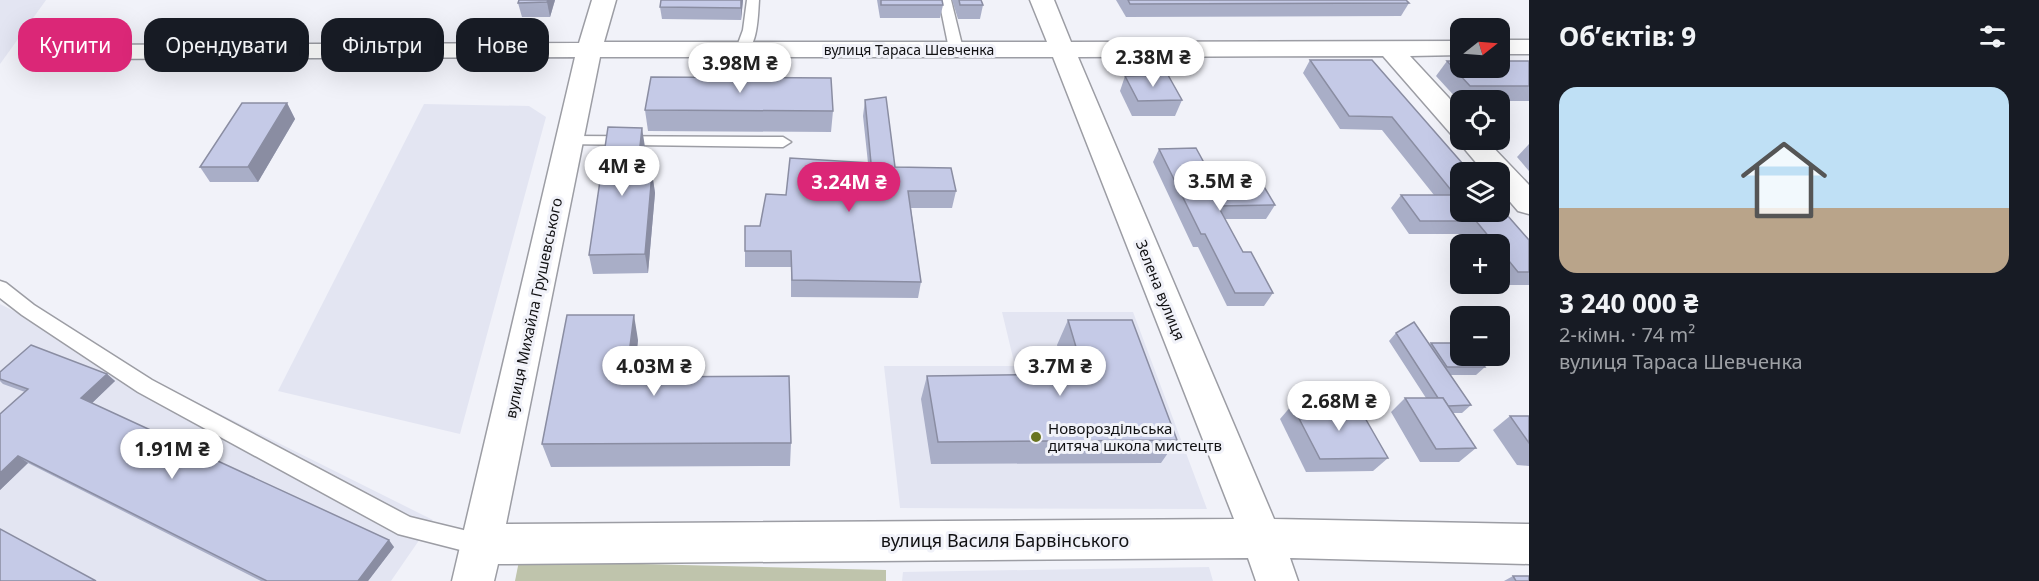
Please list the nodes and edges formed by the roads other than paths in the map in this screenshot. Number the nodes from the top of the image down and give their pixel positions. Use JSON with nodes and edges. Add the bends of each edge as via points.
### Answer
{"nodes":[{"id":1,"x":604,"y":0,"type":"edge"},
{"id":2,"x":753,"y":0,"type":"edge"},
{"id":3,"x":945,"y":0,"type":"edge"},
{"id":4,"x":1042,"y":0,"type":"edge"},
{"id":5,"x":1510,"y":47,"type":"edge"},
{"id":6,"x":1529,"y":47,"type":"edge"},
{"id":7,"x":590,"y":48,"type":"junction"},
{"id":8,"x":1390,"y":48,"type":"junction"},
{"id":9,"x":1450,"y":48,"type":"edge"},
{"id":10,"x":743,"y":49,"type":"junction"},
{"id":11,"x":956,"y":50,"type":"junction"},
{"id":12,"x":1063,"y":50,"type":"junction"},
{"id":13,"x":132,"y":52,"type":"edge"},
{"id":14,"x":1450,"y":116,"type":"edge"},
{"id":15,"x":569,"y":141,"type":"junction"},
{"id":16,"x":783,"y":142,"type":"dead end"},
{"id":17,"x":1481,"y":150,"type":"edge"},
{"id":18,"x":1529,"y":204,"type":"edge"},
{"id":19,"x":0,"y":288,"type":"edge"},
{"id":20,"x":1262,"y":538,"type":"junction"},
{"id":21,"x":1529,"y":544,"type":"edge"},
{"id":22,"x":477,"y":563,"type":"edge"},
{"id":23,"x":1277,"y":581,"type":"edge"}],
"edges":[{"from":1,"to":7,"type":"street","name":"вулиця Михайла Грушевського"},
{"from":2,"to":10,"type":"lane","via":[[750,30]]},
{"from":3,"to":11,"type":"lane"},
{"from":4,"to":12,"type":"street","name":"Зелена вулиця"},
{"from":5,"to":6,"type":"street"},
{"from":7,"to":10,"type":"street","name":"вулиця Тараса Шевченка"},
{"from":7,"to":13,"type":"street","name":"вулиця Тараса Шевченка"},
{"from":7,"to":15,"type":"street","name":"вулиця Михайла Грушевського"},
{"from":8,"to":9,"type":"street","name":"вулиця Тараса Шевченка"},
{"from":8,"to":12,"type":"street","name":"вулиця Тараса Шевченка"},
{"from":8,"to":14,"type":"street"},
{"from":10,"to":11,"type":"street","name":"вулиця Тараса Шевченка"},
{"from":11,"to":12,"type":"street","name":"вулиця Тараса Шевченка"},
{"from":12,"to":20,"type":"street","name":"Зелена вулиця"},
{"from":15,"to":16,"type":"lane"},
{"from":15,"to":22,"type":"street","name":"вулиця Михайла Грушевського"},
{"from":17,"to":18,"type":"street"},
{"from":19,"to":22,"type":"lane","via":[[145,386]]},
{"from":20,"to":21,"type":"street","name":"вулиця Василя Барвінського"},
{"from":20,"to":22,"type":"street","name":"вулиця Василя Барвінського"},
{"from":20,"to":23,"type":"street","name":"Зелена вулиця"}]}
